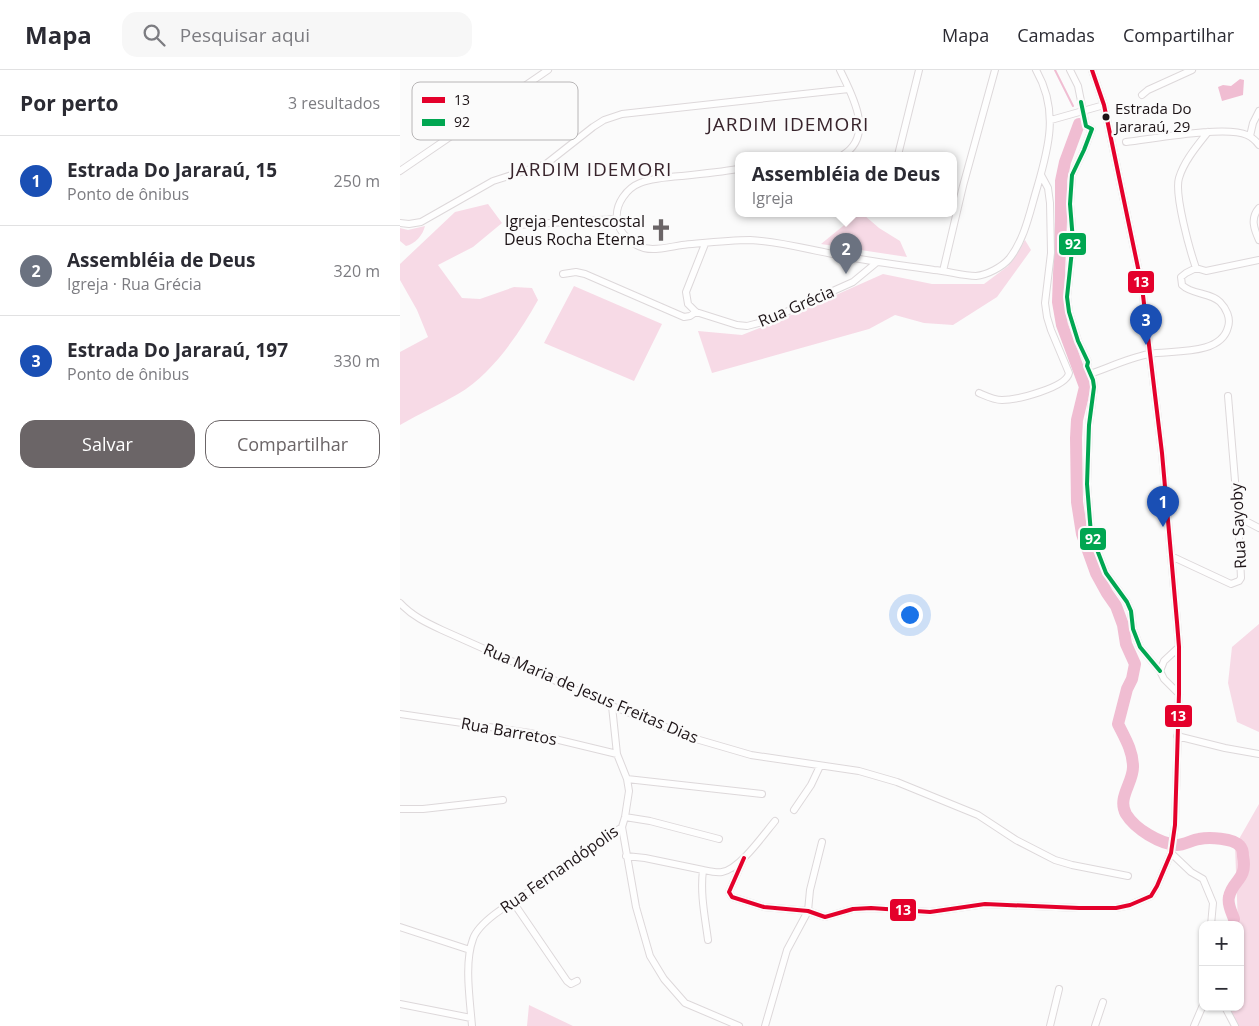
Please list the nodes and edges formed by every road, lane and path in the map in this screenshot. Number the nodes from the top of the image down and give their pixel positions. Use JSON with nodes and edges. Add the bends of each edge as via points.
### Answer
{"nodes":[{"id":1,"x":548,"y":70,"type":"edge"},
{"id":2,"x":840,"y":70,"type":"edge"},
{"id":3,"x":919,"y":70,"type":"edge"},
{"id":4,"x":995,"y":70,"type":"edge"},
{"id":5,"x":1036,"y":70,"type":"edge"},
{"id":6,"x":1070,"y":70,"type":"edge"},
{"id":7,"x":1092,"y":70,"type":"edge"},
{"id":8,"x":1192,"y":70,"type":"edge"},
{"id":9,"x":530,"y":82,"type":"edge"},
{"id":10,"x":849,"y":89,"type":"junction"},
{"id":11,"x":1142,"y":95,"type":"dead end"},
{"id":12,"x":1104,"y":105,"type":"junction"},
{"id":13,"x":1083,"y":111,"type":"junction"},
{"id":14,"x":1259,"y":111,"type":"edge"},
{"id":15,"x":1051,"y":120,"type":"junction"},
{"id":16,"x":1208,"y":132,"type":"junction"},
{"id":17,"x":1250,"y":136,"type":"junction"},
{"id":18,"x":445,"y":140,"type":"edge"},
{"id":19,"x":1126,"y":142,"type":"dead end"},
{"id":20,"x":1259,"y":145,"type":"edge"},
{"id":21,"x":847,"y":152,"type":"edge"},
{"id":22,"x":899,"y":152,"type":"edge"},
{"id":23,"x":735,"y":169,"type":"edge"},
{"id":24,"x":400,"y":171,"type":"edge"},
{"id":25,"x":1040,"y":175,"type":"junction"},
{"id":26,"x":1259,"y":208,"type":"edge"},
{"id":27,"x":957,"y":212,"type":"edge"},
{"id":28,"x":956,"y":217,"type":"edge"},
{"id":29,"x":616,"y":219,"type":"junction"},
{"id":30,"x":400,"y":223,"type":"edge"},
{"id":31,"x":518,"y":225,"type":"dead end"},
{"id":32,"x":1259,"y":240,"type":"edge"},
{"id":33,"x":705,"y":244,"type":"junction"},
{"id":34,"x":1259,"y":260,"type":"edge"},
{"id":35,"x":876,"y":262,"type":"junction"},
{"id":36,"x":1196,"y":268,"type":"junction"},
{"id":37,"x":943,"y":271,"type":"junction"},
{"id":38,"x":563,"y":274,"type":"dead end"},
{"id":39,"x":696,"y":312,"type":"junction"},
{"id":40,"x":1151,"y":354,"type":"junction"},
{"id":41,"x":1090,"y":374,"type":"junction"},
{"id":42,"x":979,"y":393,"type":"dead end"},
{"id":43,"x":1228,"y":396,"type":"dead end"},
{"id":44,"x":1238,"y":517,"type":"junction"},
{"id":45,"x":1259,"y":528,"type":"edge"},
{"id":46,"x":1171,"y":556,"type":"junction"},
{"id":47,"x":400,"y":603,"type":"edge"},
{"id":48,"x":1179,"y":647,"type":"junction"},
{"id":49,"x":1160,"y":670,"type":"junction"},
{"id":50,"x":1179,"y":694,"type":"junction"},
{"id":51,"x":612,"y":706,"type":"junction"},
{"id":52,"x":400,"y":714,"type":"edge"},
{"id":53,"x":1178,"y":736,"type":"junction"},
{"id":54,"x":617,"y":754,"type":"junction"},
{"id":55,"x":1259,"y":754,"type":"edge"},
{"id":56,"x":820,"y":766,"type":"junction"},
{"id":57,"x":627,"y":779,"type":"junction"},
{"id":58,"x":762,"y":794,"type":"dead end"},
{"id":59,"x":503,"y":800,"type":"dead end"},
{"id":60,"x":400,"y":809,"type":"edge"},
{"id":61,"x":794,"y":810,"type":"dead end"},
{"id":62,"x":625,"y":817,"type":"junction"},
{"id":63,"x":775,"y":821,"type":"dead end"},
{"id":64,"x":622,"y":827,"type":"junction"},
{"id":65,"x":720,"y":839,"type":"dead end"},
{"id":66,"x":822,"y":842,"type":"dead end"},
{"id":67,"x":1171,"y":849,"type":"junction"},
{"id":68,"x":626,"y":856,"type":"junction"},
{"id":69,"x":744,"y":858,"type":"junction"},
{"id":70,"x":702,"y":870,"type":"junction"},
{"id":71,"x":1128,"y":876,"type":"dead end"},
{"id":72,"x":513,"y":902,"type":"junction"},
{"id":73,"x":808,"y":911,"type":"junction"},
{"id":74,"x":1211,"y":921,"type":"edge"},
{"id":75,"x":400,"y":927,"type":"edge"},
{"id":76,"x":708,"y":940,"type":"dead end"},
{"id":77,"x":470,"y":950,"type":"junction"},
{"id":78,"x":577,"y":981,"type":"dead end"},
{"id":79,"x":1059,"y":989,"type":"dead end"},
{"id":80,"x":1103,"y":1002,"type":"dead end"},
{"id":81,"x":400,"y":1004,"type":"edge"},
{"id":82,"x":1200,"y":1011,"type":"edge"},
{"id":83,"x":1227,"y":1011,"type":"edge"},
{"id":84,"x":471,"y":1018,"type":"junction"},
{"id":85,"x":472,"y":1026,"type":"edge"},
{"id":86,"x":738,"y":1026,"type":"edge"},
{"id":87,"x":765,"y":1026,"type":"edge"},
{"id":88,"x":1050,"y":1026,"type":"edge"},
{"id":89,"x":1095,"y":1026,"type":"edge"},
{"id":90,"x":1194,"y":1026,"type":"edge"},
{"id":91,"x":1236,"y":1026,"type":"edge"}],
"edges":[{"from":1,"to":9,"type":"street"},
{"from":2,"to":10,"type":"street"},
{"from":3,"to":22,"type":"street"},
{"from":4,"to":27,"type":"street"},
{"from":5,"to":15,"type":"street","via":[[1048,101]]},
{"from":6,"to":13,"type":"street","via":[[1078,86]]},
{"from":7,"to":12,"type":"street"},
{"from":8,"to":11,"type":"street"},
{"from":10,"to":21,"type":"street","via":[[860,126],[854,146]]},
{"from":10,"to":30,"type":"street","via":[[622,114],[593,127],[546,164],[493,181],[421,222]]},
{"from":12,"to":13,"type":"street"},
{"from":12,"to":40,"type":"street","via":[[1138,264]]},
{"from":13,"to":15,"type":"street"},
{"from":13,"to":41,"type":"street","via":[[1086,126],[1092,129],[1072,175],[1073,241],[1067,297]]},
{"from":14,"to":17,"type":"street"},
{"from":15,"to":25,"type":"street"},
{"from":16,"to":17,"type":"street","via":[[1241,132]]},
{"from":16,"to":19,"type":"street"},
{"from":16,"to":36,"type":"street","via":[[1186,162],[1177,185]]},
{"from":17,"to":20,"type":"street"},
{"from":18,"to":24,"type":"street"},
{"from":23,"to":29,"type":"street","via":[[640,183],[625,194]]},
{"from":25,"to":37,"type":"street","via":[[1021,237],[1008,260],[977,276]]},
{"from":25,"to":42,"type":"street","via":[[1048,188],[1050,203],[1051,253],[1045,303],[1068,378],[1062,383],[1011,399],[994,399]]},
{"from":26,"to":32,"type":"street","via":[[1253,220]]},
{"from":28,"to":37,"type":"street"},
{"from":29,"to":31,"type":"street"},
{"from":29,"to":33,"type":"street","via":[[627,238],[643,248]]},
{"from":33,"to":35,"type":"street","via":[[761,240]]},
{"from":33,"to":39,"type":"street","via":[[686,292],[688,304]]},
{"from":34,"to":36,"type":"street","via":[[1206,271]]},
{"from":35,"to":37,"type":"street"},
{"from":35,"to":39,"type":"street","name":"Rua Grécia","via":[[853,282],[756,324],[737,325]]},
{"from":36,"to":40,"type":"street","via":[[1182,277],[1182,286],[1219,301],[1227,312],[1228,329],[1210,346]]},
{"from":38,"to":39,"type":"street","name":"Rua Grécia","via":[[585,274],[684,317]]},
{"from":40,"to":41,"type":"street"},
{"from":40,"to":46,"type":"street"},
{"from":41,"to":49,"type":"street","via":[[1094,387],[1087,484],[1090,534],[1106,573],[1127,602],[1140,646]]},
{"from":43,"to":44,"type":"street","name":"Rua Sayoby"},
{"from":44,"to":45,"type":"street"},
{"from":44,"to":46,"type":"street","name":"Rua Sayoby","via":[[1241,573],[1236,583],[1231,584]]},
{"from":46,"to":48,"type":"street"},
{"from":47,"to":51,"type":"street","name":"Rua Maria de Jesus Freitas Dias","via":[[423,621]]},
{"from":48,"to":49,"type":"street","via":[[1164,661]]},
{"from":48,"to":50,"type":"street"},
{"from":49,"to":50,"type":"street"},
{"from":50,"to":53,"type":"street"},
{"from":51,"to":54,"type":"street","name":"Rua Fernandópolis"},
{"from":51,"to":56,"type":"street","name":"Rua Maria de Jesus Freitas Dias","via":[[751,755]]},
{"from":52,"to":54,"type":"street","name":"Rua Barretos","via":[[530,732]]},
{"from":53,"to":55,"type":"street"},
{"from":53,"to":67,"type":"street","via":[[1175,825]]},
{"from":54,"to":57,"type":"street","name":"Rua Fernandópolis"},
{"from":56,"to":61,"type":"street"},
{"from":56,"to":71,"type":"street","name":"Rua Maria de Jesus Freitas Dias","via":[[898,782],[978,815],[1055,860]]},
{"from":57,"to":58,"type":"street"},
{"from":57,"to":62,"type":"street","name":"Rua Fernandópolis","via":[[629,791]]},
{"from":59,"to":60,"type":"street"},
{"from":62,"to":64,"type":"street","name":"Rua Fernandópolis"},
{"from":62,"to":65,"type":"street"},
{"from":63,"to":69,"type":"street"},
{"from":64,"to":68,"type":"street"},
{"from":64,"to":72,"type":"street","name":"Rua Fernandópolis"},
{"from":66,"to":73,"type":"street"},
{"from":67,"to":73,"type":"street","via":[[1152,896],[1116,908],[985,904],[930,912],[871,908],[825,916]]},
{"from":67,"to":74,"type":"street","via":[[1191,872],[1203,879],[1213,903]]},
{"from":68,"to":70,"type":"street"},
{"from":68,"to":86,"type":"street","via":[[650,956],[664,979],[685,1003]]},
{"from":69,"to":70,"type":"street","via":[[721,872]]},
{"from":69,"to":73,"type":"street","via":[[729,892],[732,897],[764,906]]},
{"from":70,"to":76,"type":"street"},
{"from":72,"to":77,"type":"street","name":"Rua Fernandópolis","via":[[478,929]]},
{"from":72,"to":78,"type":"street","via":[[567,982]]},
{"from":73,"to":87,"type":"street","via":[[787,950]]},
{"from":75,"to":77,"type":"street"},
{"from":77,"to":84,"type":"street","name":"Rua Fernandópolis"},
{"from":79,"to":88,"type":"street"},
{"from":80,"to":89,"type":"street"},
{"from":81,"to":84,"type":"street"},
{"from":82,"to":90,"type":"street"},
{"from":83,"to":91,"type":"street"},
{"from":84,"to":85,"type":"street","name":"Rua Fernandópolis"}]}
